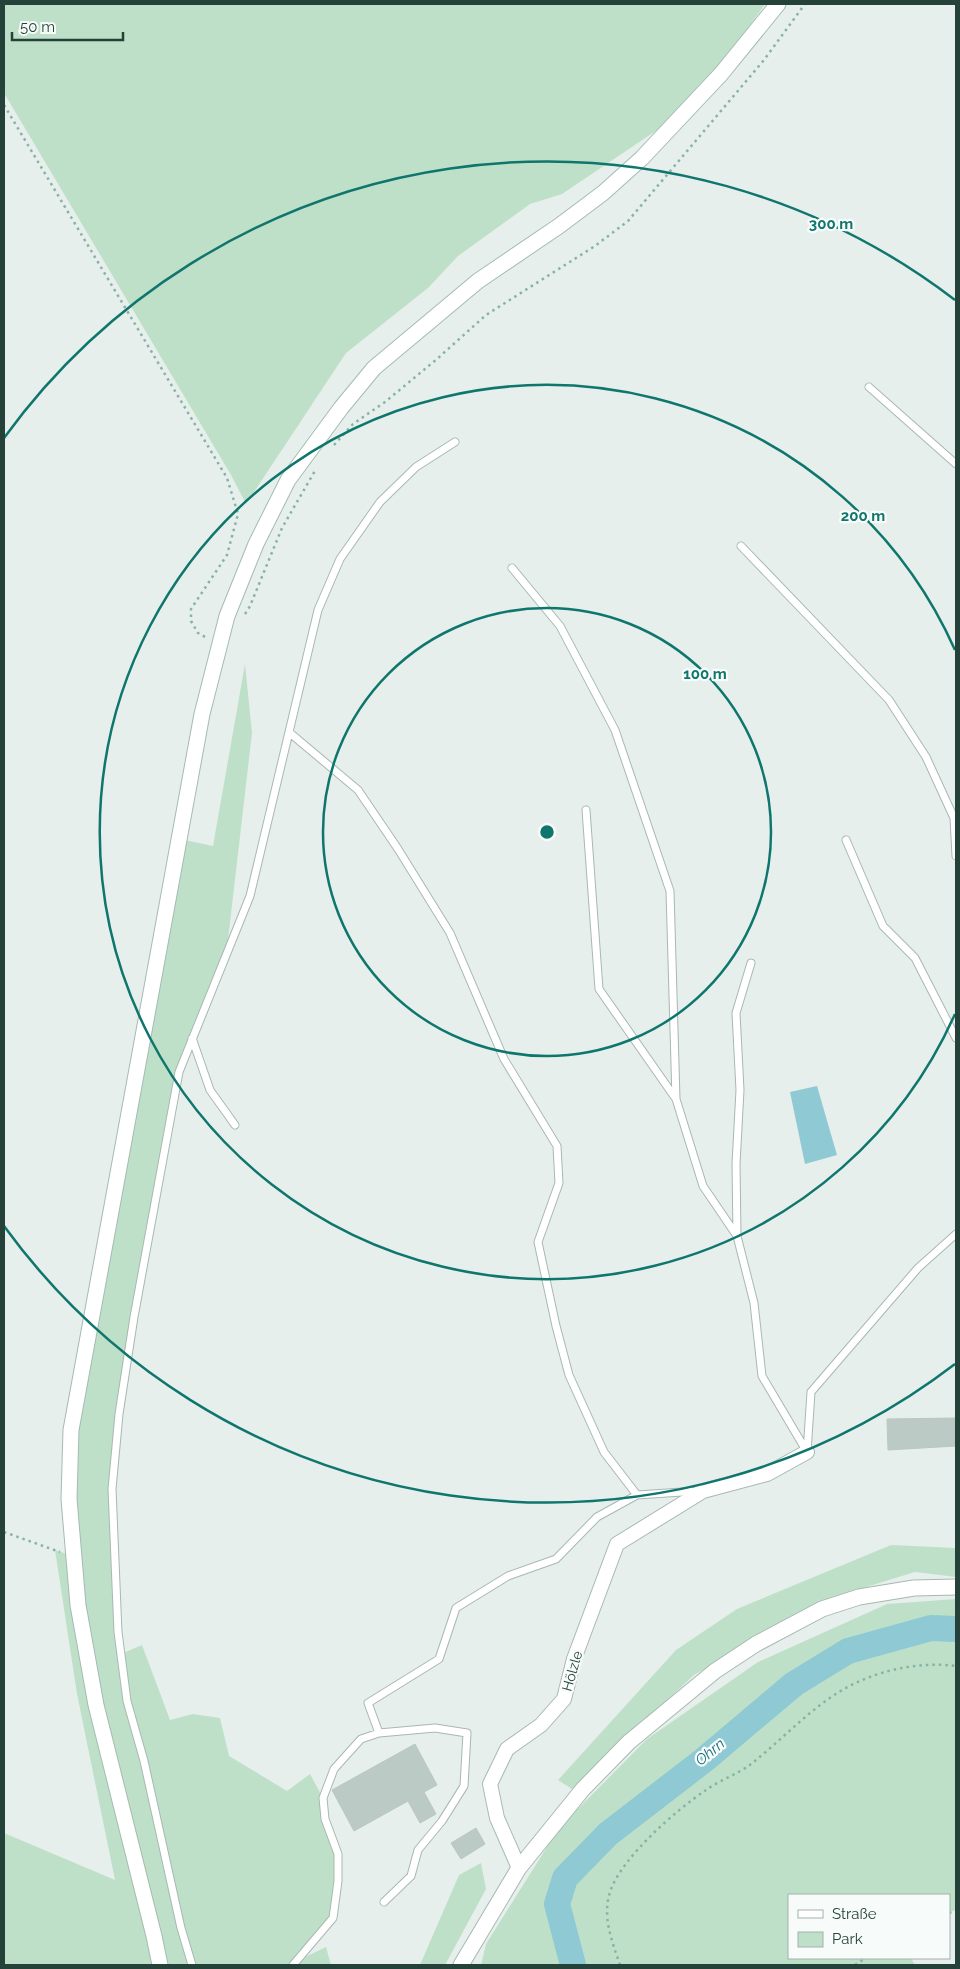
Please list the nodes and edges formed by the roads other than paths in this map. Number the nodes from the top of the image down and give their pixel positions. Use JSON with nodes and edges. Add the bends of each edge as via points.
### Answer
{"nodes":[{"id":1,"x":778,"y":4,"type":"edge"},
{"id":2,"x":869,"y":387,"type":"dead end"},
{"id":3,"x":455,"y":442,"type":"dead end"},
{"id":4,"x":956,"y":464,"type":"edge"},
{"id":5,"x":741,"y":546,"type":"dead end"},
{"id":6,"x":512,"y":568,"type":"dead end"},
{"id":7,"x":290,"y":733,"type":"junction"},
{"id":8,"x":586,"y":810,"type":"dead end"},
{"id":9,"x":846,"y":840,"type":"dead end"},
{"id":10,"x":956,"y":856,"type":"edge"},
{"id":11,"x":751,"y":963,"type":"dead end"},
{"id":12,"x":192,"y":1038,"type":"junction"},
{"id":13,"x":956,"y":1038,"type":"edge"},
{"id":14,"x":676,"y":1099,"type":"junction"},
{"id":15,"x":236,"y":1125,"type":"dead end"},
{"id":16,"x":956,"y":1234,"type":"edge"},
{"id":17,"x":737,"y":1236,"type":"junction"},
{"id":18,"x":807,"y":1452,"type":"junction"},
{"id":19,"x":703,"y":1491,"type":"junction"},
{"id":20,"x":637,"y":1495,"type":"junction"},
{"id":21,"x":956,"y":1587,"type":"edge"},
{"id":22,"x":380,"y":1733,"type":"junction"},
{"id":23,"x":519,"y":1868,"type":"junction"},
{"id":24,"x":384,"y":1902,"type":"dead end"},
{"id":25,"x":160,"y":1965,"type":"edge"},
{"id":26,"x":192,"y":1965,"type":"edge"},
{"id":27,"x":293,"y":1965,"type":"edge"},
{"id":28,"x":461,"y":1965,"type":"edge"}],
"edges":[{"from":1,"to":25,"type":"main road","via":[[721,74],[642,158],[603,193],[478,281],[374,368],[288,480],[256,544],[227,616],[202,714],[71,1430],[69,1499],[78,1604],[96,1705]]},
{"from":2,"to":4,"type":"lane"},
{"from":3,"to":7,"type":"lane","via":[[416,467],[380,502],[340,559],[318,610]]},
{"from":5,"to":10,"type":"lane","via":[[889,700],[926,757],[954,818]]},
{"from":6,"to":14,"type":"lane","via":[[560,626],[615,730],[670,890]]},
{"from":7,"to":12,"type":"lane","via":[[250,896]]},
{"from":7,"to":20,"type":"lane","via":[[358,790],[398,849],[450,933],[504,1059],[557,1146],[559,1183],[538,1242],[556,1326],[569,1375],[604,1452]]},
{"from":8,"to":14,"type":"lane","via":[[599,989]]},
{"from":9,"to":13,"type":"lane","via":[[883,926],[914,958]]},
{"from":11,"to":17,"type":"lane","via":[[736,1013],[740,1090]]},
{"from":12,"to":15,"type":"lane","via":[[210,1090]]},
{"from":12,"to":26,"type":"lane","via":[[178,1072],[134,1317],[119,1414],[112,1489],[118,1632],[127,1701]]},
{"from":14,"to":17,"type":"lane","via":[[702,1186]]},
{"from":16,"to":18,"type":"lane","via":[[918,1268],[811,1392]]},
{"from":17,"to":18,"type":"lane","via":[[754,1303],[762,1376]]},
{"from":18,"to":19,"type":"street","name":"Hölzle","via":[[767,1474]]},
{"from":19,"to":20,"type":"lane"},
{"from":19,"to":23,"type":"street","name":"Hölzle","via":[[617,1544],[574,1659],[564,1699],[541,1725],[507,1749],[490,1784],[497,1818]]},
{"from":20,"to":22,"type":"lane","via":[[597,1517],[556,1559],[508,1576],[456,1608],[439,1659],[368,1703]]},
{"from":21,"to":23,"type":"main road","via":[[914,1588],[822,1609],[715,1671],[630,1742],[583,1789]]},
{"from":22,"to":24,"type":"lane","via":[[435,1728],[467,1734],[464,1786],[442,1821],[418,1850],[411,1876]]},
{"from":22,"to":27,"type":"lane","via":[[361,1739],[334,1770],[322,1798],[325,1818],[338,1854],[333,1918]]},
{"from":23,"to":28,"type":"main road"}]}
